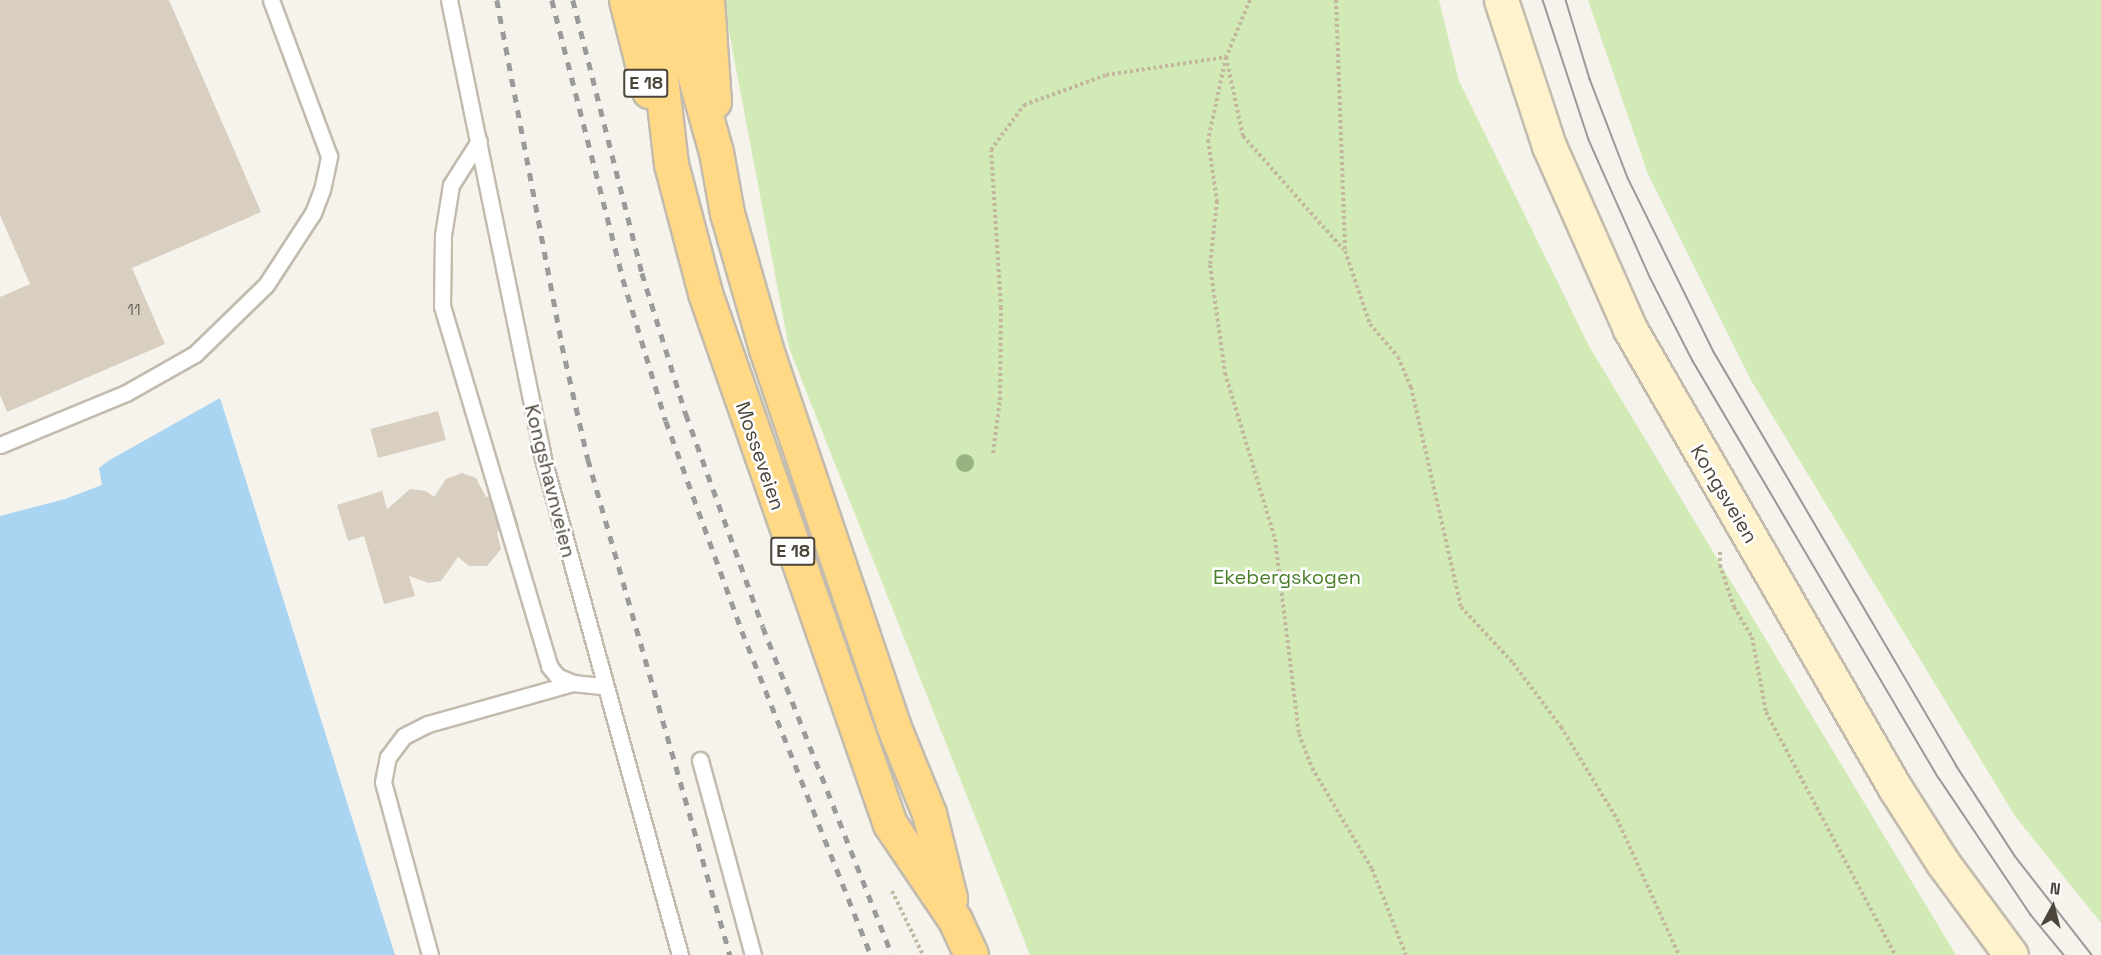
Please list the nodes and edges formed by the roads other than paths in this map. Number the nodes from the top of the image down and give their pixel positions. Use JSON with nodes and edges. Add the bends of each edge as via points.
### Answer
{"nodes":[{"id":1,"x":271,"y":0,"type":"edge"},
{"id":2,"x":449,"y":0,"type":"edge"},
{"id":3,"x":626,"y":0,"type":"edge"},
{"id":4,"x":652,"y":0,"type":"edge"},
{"id":5,"x":679,"y":0,"type":"edge"},
{"id":6,"x":707,"y":0,"type":"edge"},
{"id":7,"x":1501,"y":0,"type":"edge"},
{"id":8,"x":479,"y":141,"type":"junction"},
{"id":9,"x":716,"y":152,"type":"junction"},
{"id":10,"x":671,"y":164,"type":"junction"},
{"id":11,"x":0,"y":445,"type":"edge"},
{"id":12,"x":573,"y":683,"type":"junction"},
{"id":13,"x":604,"y":686,"type":"junction"},
{"id":14,"x":700,"y":760,"type":"dead end"},
{"id":15,"x":955,"y":920,"type":"junction"},
{"id":16,"x":430,"y":955,"type":"edge"},
{"id":17,"x":680,"y":955,"type":"edge"},
{"id":18,"x":753,"y":955,"type":"edge"},
{"id":19,"x":971,"y":955,"type":"edge"},
{"id":20,"x":2011,"y":955,"type":"edge"}],
"edges":[{"from":1,"to":11,"type":"lane","via":[[329,156],[313,213],[266,285],[195,354],[126,393]]},
{"from":2,"to":8,"type":"lane","name":"Kongshavnveien"},
{"from":3,"to":10,"type":"highway","number":"E 18","via":[[633,40]]},
{"from":4,"to":10,"type":"highway","name":"Mosseveien","number":"E 18"},
{"from":5,"to":9,"type":"highway","name":"Mosseveien","number":"E 18","via":[[687,49]]},
{"from":6,"to":9,"type":"highway","number":"E 18","via":[[713,42]]},
{"from":7,"to":20,"type":"main road","name":"Kongsveien","via":[[1549,146],[1630,329],[1895,788]]},
{"from":8,"to":12,"type":"lane","via":[[451,184],[443,235],[442,306],[549,666],[557,676]]},
{"from":8,"to":13,"type":"lane","name":"Kongshavnveien","via":[[542,455]]},
{"from":9,"to":15,"type":"highway","name":"Mosseveien","number":"E 18","via":[[727,213],[766,350],[893,725],[929,813]]},
{"from":10,"to":15,"type":"highway","name":"Mosseveien","number":"E 18","via":[[705,292],[890,824]]},
{"from":12,"to":13,"type":"lane"},
{"from":12,"to":16,"type":"lane","via":[[428,724],[404,736],[388,757],[383,782]]},
{"from":13,"to":17,"type":"lane","name":"Kongshavnveien"},
{"from":14,"to":18,"type":"lane"},
{"from":15,"to":19,"type":"highway","name":"Mosseveien","number":"E 18"}]}
